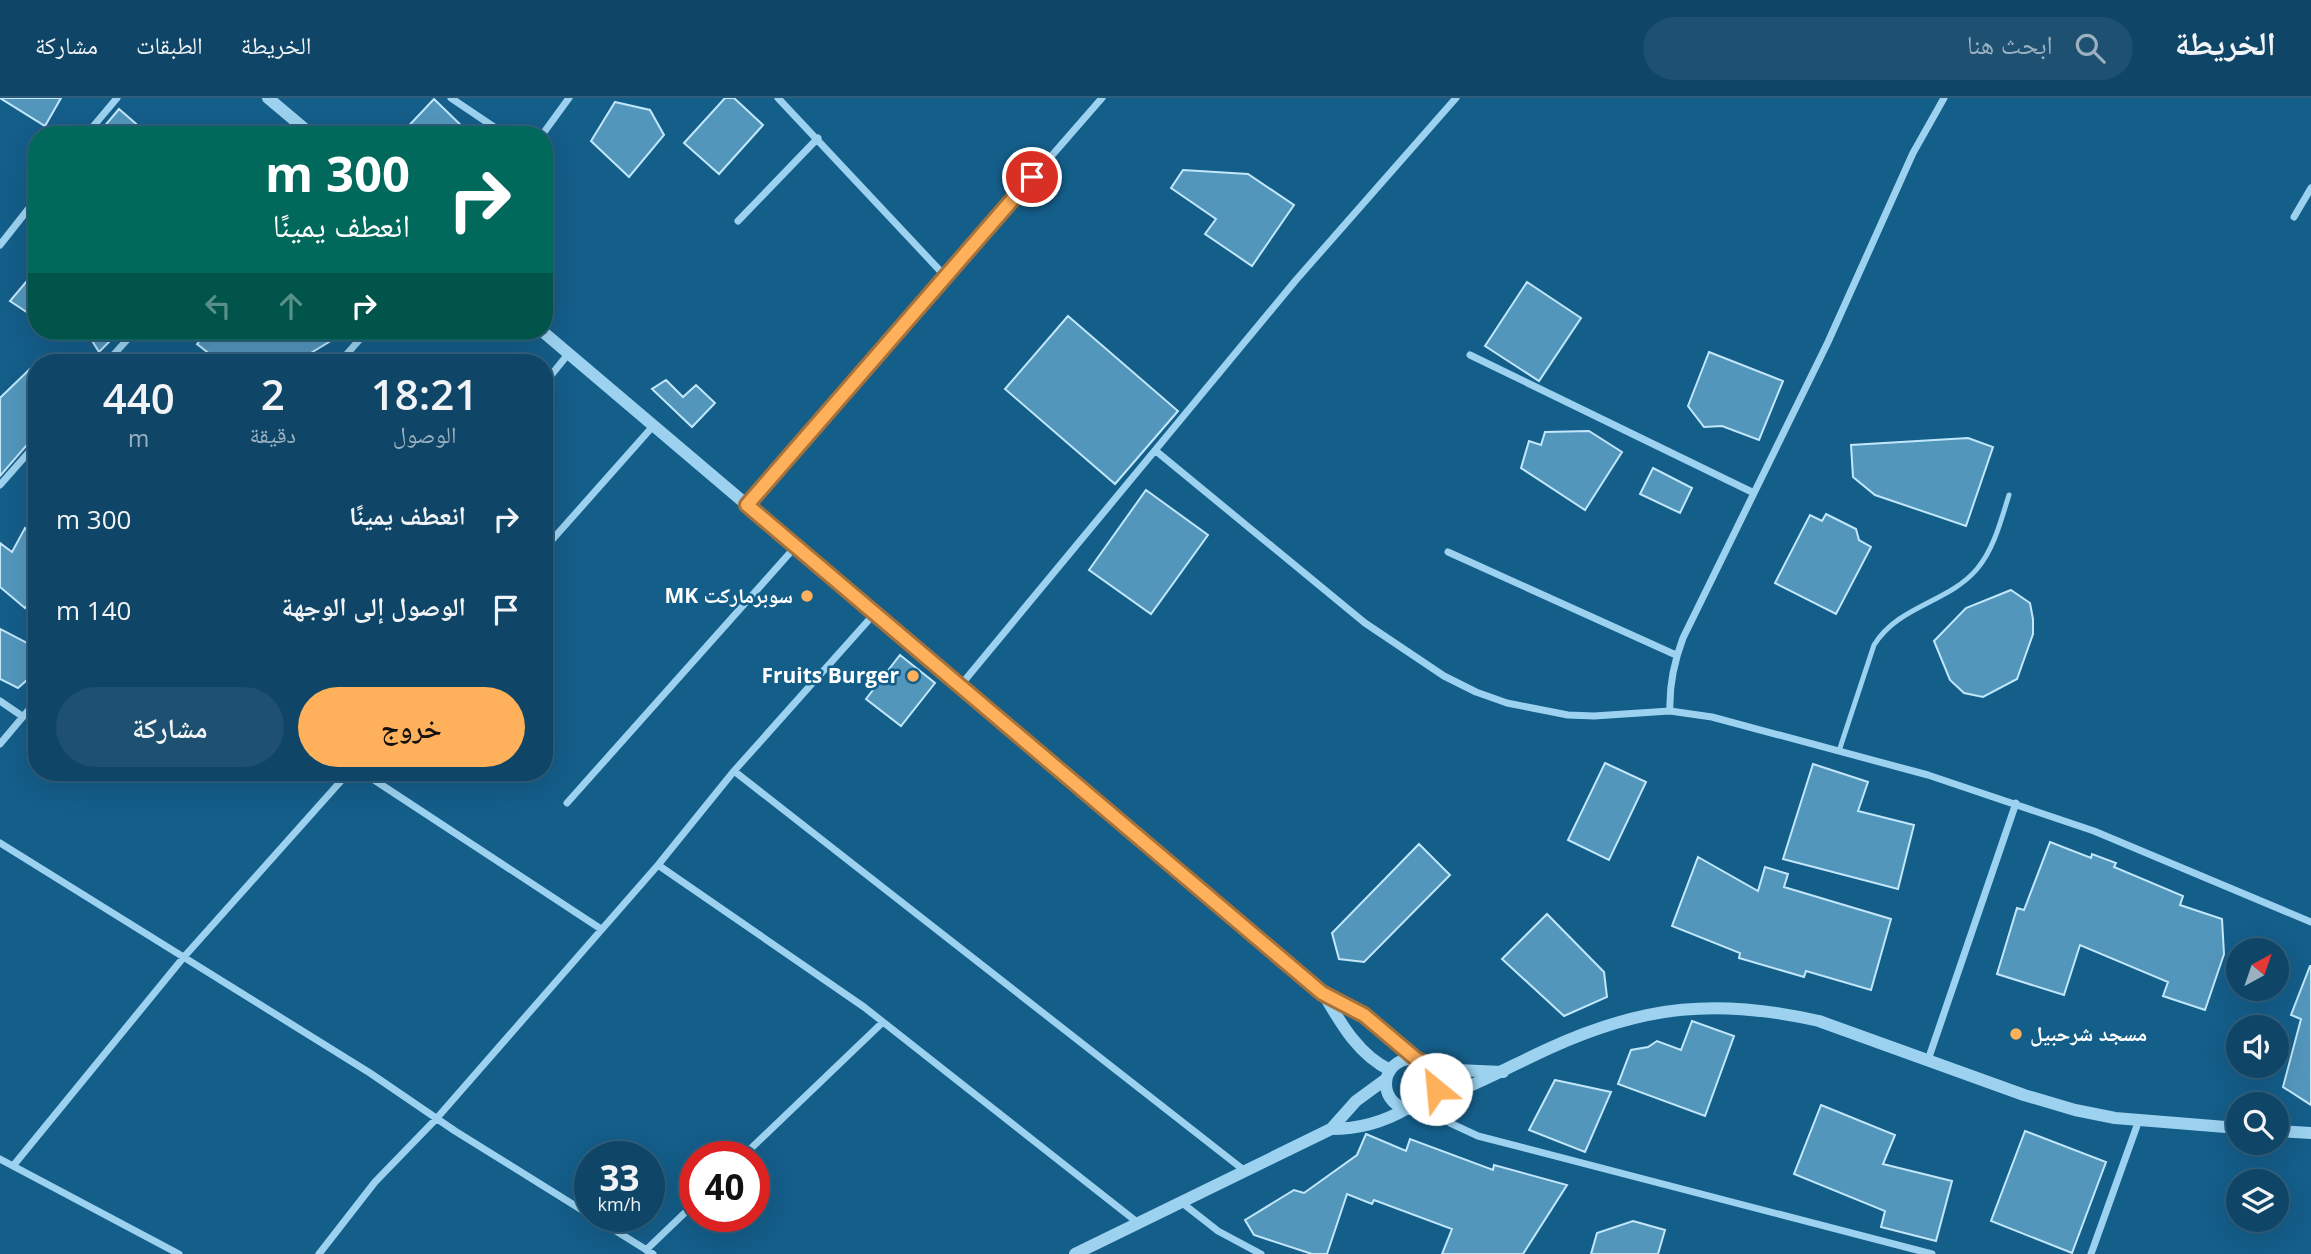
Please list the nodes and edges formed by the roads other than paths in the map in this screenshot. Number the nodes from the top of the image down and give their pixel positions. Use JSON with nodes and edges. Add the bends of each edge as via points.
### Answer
{"nodes":[{"id":1,"x":117,"y":98,"type":"edge"},
{"id":2,"x":268,"y":98,"type":"edge"},
{"id":3,"x":451,"y":98,"type":"edge"},
{"id":4,"x":569,"y":98,"type":"edge"},
{"id":5,"x":778,"y":98,"type":"edge"},
{"id":6,"x":1102,"y":98,"type":"edge"},
{"id":7,"x":1456,"y":98,"type":"edge"},
{"id":8,"x":1944,"y":98,"type":"edge"},
{"id":9,"x":94,"y":126,"type":"edge"},
{"id":10,"x":300,"y":126,"type":"edge"},
{"id":11,"x":493,"y":126,"type":"edge"},
{"id":12,"x":549,"y":126,"type":"edge"},
{"id":13,"x":818,"y":138,"type":"junction"},
{"id":14,"x":2311,"y":188,"type":"edge"},
{"id":15,"x":28,"y":209,"type":"edge"},
{"id":16,"x":2294,"y":217,"type":"dead end"},
{"id":17,"x":738,"y":221,"type":"dead end"},
{"id":18,"x":0,"y":245,"type":"edge"},
{"id":19,"x":945,"y":276,"type":"junction"},
{"id":20,"x":127,"y":340,"type":"edge"},
{"id":21,"x":359,"y":340,"type":"edge"},
{"id":22,"x":553,"y":340,"type":"edge"},
{"id":23,"x":569,"y":353,"type":"junction"},
{"id":24,"x":114,"y":354,"type":"edge"},
{"id":25,"x":347,"y":354,"type":"edge"},
{"id":26,"x":1470,"y":355,"type":"dead end"},
{"id":27,"x":553,"y":373,"type":"edge"},
{"id":28,"x":653,"y":425,"type":"junction"},
{"id":29,"x":1156,"y":451,"type":"junction"},
{"id":30,"x":28,"y":453,"type":"edge"},
{"id":31,"x":0,"y":485,"type":"edge"},
{"id":32,"x":1754,"y":493,"type":"junction"},
{"id":33,"x":2010,"y":495,"type":"dead end"},
{"id":34,"x":747,"y":505,"type":"junction"},
{"id":35,"x":553,"y":539,"type":"edge"},
{"id":36,"x":796,"y":546,"type":"junction"},
{"id":37,"x":1448,"y":552,"type":"dead end"},
{"id":38,"x":875,"y":613,"type":"junction"},
{"id":39,"x":1676,"y":655,"type":"junction"},
{"id":40,"x":960,"y":685,"type":"junction"},
{"id":41,"x":0,"y":701,"type":"edge"},
{"id":42,"x":28,"y":710,"type":"edge"},
{"id":43,"x":1670,"y":711,"type":"junction"},
{"id":44,"x":22,"y":716,"type":"junction"},
{"id":45,"x":0,"y":744,"type":"edge"},
{"id":46,"x":1839,"y":751,"type":"junction"},
{"id":47,"x":734,"y":771,"type":"junction"},
{"id":48,"x":341,"y":781,"type":"edge"},
{"id":49,"x":376,"y":781,"type":"edge"},
{"id":50,"x":567,"y":803,"type":"dead end"},
{"id":51,"x":2015,"y":803,"type":"junction"},
{"id":52,"x":0,"y":843,"type":"edge"},
{"id":53,"x":658,"y":865,"type":"junction"},
{"id":54,"x":2311,"y":922,"type":"edge"},
{"id":55,"x":601,"y":929,"type":"junction"},
{"id":56,"x":183,"y":958,"type":"junction"},
{"id":57,"x":1322,"y":993,"type":"junction"},
{"id":58,"x":883,"y":1022,"type":"junction"},
{"id":59,"x":1416,"y":1059,"type":"junction"},
{"id":60,"x":1928,"y":1060,"type":"junction"},
{"id":61,"x":1433,"y":1069,"type":"junction"},
{"id":62,"x":1504,"y":1072,"type":"junction"},
{"id":63,"x":1388,"y":1074,"type":"junction"},
{"id":64,"x":1429,"y":1102,"type":"junction"},
{"id":65,"x":1406,"y":1109,"type":"junction"},
{"id":66,"x":437,"y":1118,"type":"junction"},
{"id":67,"x":2139,"y":1120,"type":"junction"},
{"id":68,"x":2226,"y":1127,"type":"edge"},
{"id":69,"x":1331,"y":1129,"type":"junction"},
{"id":70,"x":2289,"y":1132,"type":"edge"},
{"id":71,"x":2311,"y":1133,"type":"edge"},
{"id":72,"x":760,"y":1141,"type":"edge"},
{"id":73,"x":0,"y":1159,"type":"edge"},
{"id":74,"x":13,"y":1166,"type":"junction"},
{"id":75,"x":1245,"y":1171,"type":"junction"},
{"id":76,"x":1181,"y":1202,"type":"junction"},
{"id":77,"x":574,"y":1204,"type":"edge"},
{"id":78,"x":679,"y":1220,"type":"edge"},
{"id":79,"x":1138,"y":1222,"type":"junction"},
{"id":80,"x":618,"y":1232,"type":"edge"},
{"id":81,"x":649,"y":1252,"type":"edge"},
{"id":82,"x":179,"y":1254,"type":"edge"},
{"id":83,"x":319,"y":1254,"type":"edge"},
{"id":84,"x":1075,"y":1254,"type":"edge"},
{"id":85,"x":1261,"y":1254,"type":"edge"},
{"id":86,"x":1932,"y":1254,"type":"edge"},
{"id":87,"x":2091,"y":1254,"type":"edge"}],
"edges":[{"from":1,"to":9,"type":"street"},
{"from":2,"to":10,"type":"street"},
{"from":3,"to":11,"type":"street"},
{"from":4,"to":12,"type":"street"},
{"from":5,"to":13,"type":"street"},
{"from":6,"to":19,"type":"street"},
{"from":7,"to":29,"type":"street","via":[[1296,280]]},
{"from":8,"to":32,"type":"street","via":[[1902,177]]},
{"from":13,"to":17,"type":"street"},
{"from":13,"to":19,"type":"street"},
{"from":14,"to":16,"type":"street"},
{"from":15,"to":18,"type":"street"},
{"from":19,"to":34,"type":"street"},
{"from":20,"to":24,"type":"street"},
{"from":21,"to":25,"type":"street"},
{"from":22,"to":23,"type":"street"},
{"from":23,"to":27,"type":"street"},
{"from":23,"to":28,"type":"street"},
{"from":26,"to":32,"type":"street"},
{"from":28,"to":34,"type":"street"},
{"from":28,"to":35,"type":"street"},
{"from":29,"to":40,"type":"street"},
{"from":29,"to":43,"type":"street","via":[[1365,623],[1444,676],[1537,710],[1594,716]]},
{"from":30,"to":31,"type":"street"},
{"from":32,"to":39,"type":"street"},
{"from":33,"to":46,"type":"lane","via":[[1978,568],[1882,631]]},
{"from":34,"to":36,"type":"street"},
{"from":36,"to":38,"type":"street"},
{"from":36,"to":50,"type":"street"},
{"from":37,"to":39,"type":"street"},
{"from":38,"to":40,"type":"street"},
{"from":38,"to":47,"type":"street"},
{"from":39,"to":43,"type":"street"},
{"from":40,"to":57,"type":"street"},
{"from":41,"to":44,"type":"street"},
{"from":42,"to":44,"type":"street"},
{"from":43,"to":46,"type":"street","via":[[1712,717]]},
{"from":44,"to":45,"type":"street"},
{"from":46,"to":51,"type":"street"},
{"from":47,"to":53,"type":"street"},
{"from":47,"to":75,"type":"street"},
{"from":48,"to":56,"type":"street"},
{"from":49,"to":55,"type":"street"},
{"from":51,"to":54,"type":"street","via":[[2137,848]]},
{"from":51,"to":60,"type":"street"},
{"from":52,"to":56,"type":"street"},
{"from":53,"to":55,"type":"street"},
{"from":53,"to":58,"type":"street"},
{"from":55,"to":66,"type":"street"},
{"from":56,"to":66,"type":"street"},
{"from":56,"to":74,"type":"street"},
{"from":57,"to":59,"type":"street","via":[[1364,1015]]},
{"from":57,"to":63,"type":"street","via":[[1354,1040]]},
{"from":58,"to":72,"type":"street"},
{"from":58,"to":79,"type":"street"},
{"from":59,"to":61,"type":"street"},
{"from":59,"to":63,"type":"street","via":[[1397,1063]]},
{"from":60,"to":62,"type":"street","via":[[1788,1014],[1697,1007],[1603,1026]]},
{"from":60,"to":67,"type":"street","via":[[2063,1107]]},
{"from":61,"to":62,"type":"street"},
{"from":61,"to":64,"type":"street","via":[[1436,1089]]},
{"from":62,"to":64,"type":"street"},
{"from":63,"to":65,"type":"street","via":[[1390,1098]]},
{"from":63,"to":69,"type":"street"},
{"from":64,"to":65,"type":"street"},
{"from":64,"to":86,"type":"street","via":[[1464,1131],[1491,1140]]},
{"from":65,"to":69,"type":"street","via":[[1363,1126]]},
{"from":66,"to":77,"type":"street"},
{"from":66,"to":83,"type":"street","via":[[375,1182]]},
{"from":67,"to":68,"type":"street"},
{"from":67,"to":87,"type":"street"},
{"from":69,"to":75,"type":"street"},
{"from":70,"to":71,"type":"street"},
{"from":73,"to":74,"type":"street"},
{"from":74,"to":82,"type":"street"},
{"from":75,"to":76,"type":"street"},
{"from":76,"to":79,"type":"street"},
{"from":76,"to":85,"type":"street","via":[[1218,1231]]},
{"from":78,"to":81,"type":"street"},
{"from":79,"to":84,"type":"street"},
{"from":80,"to":81,"type":"street"}]}
